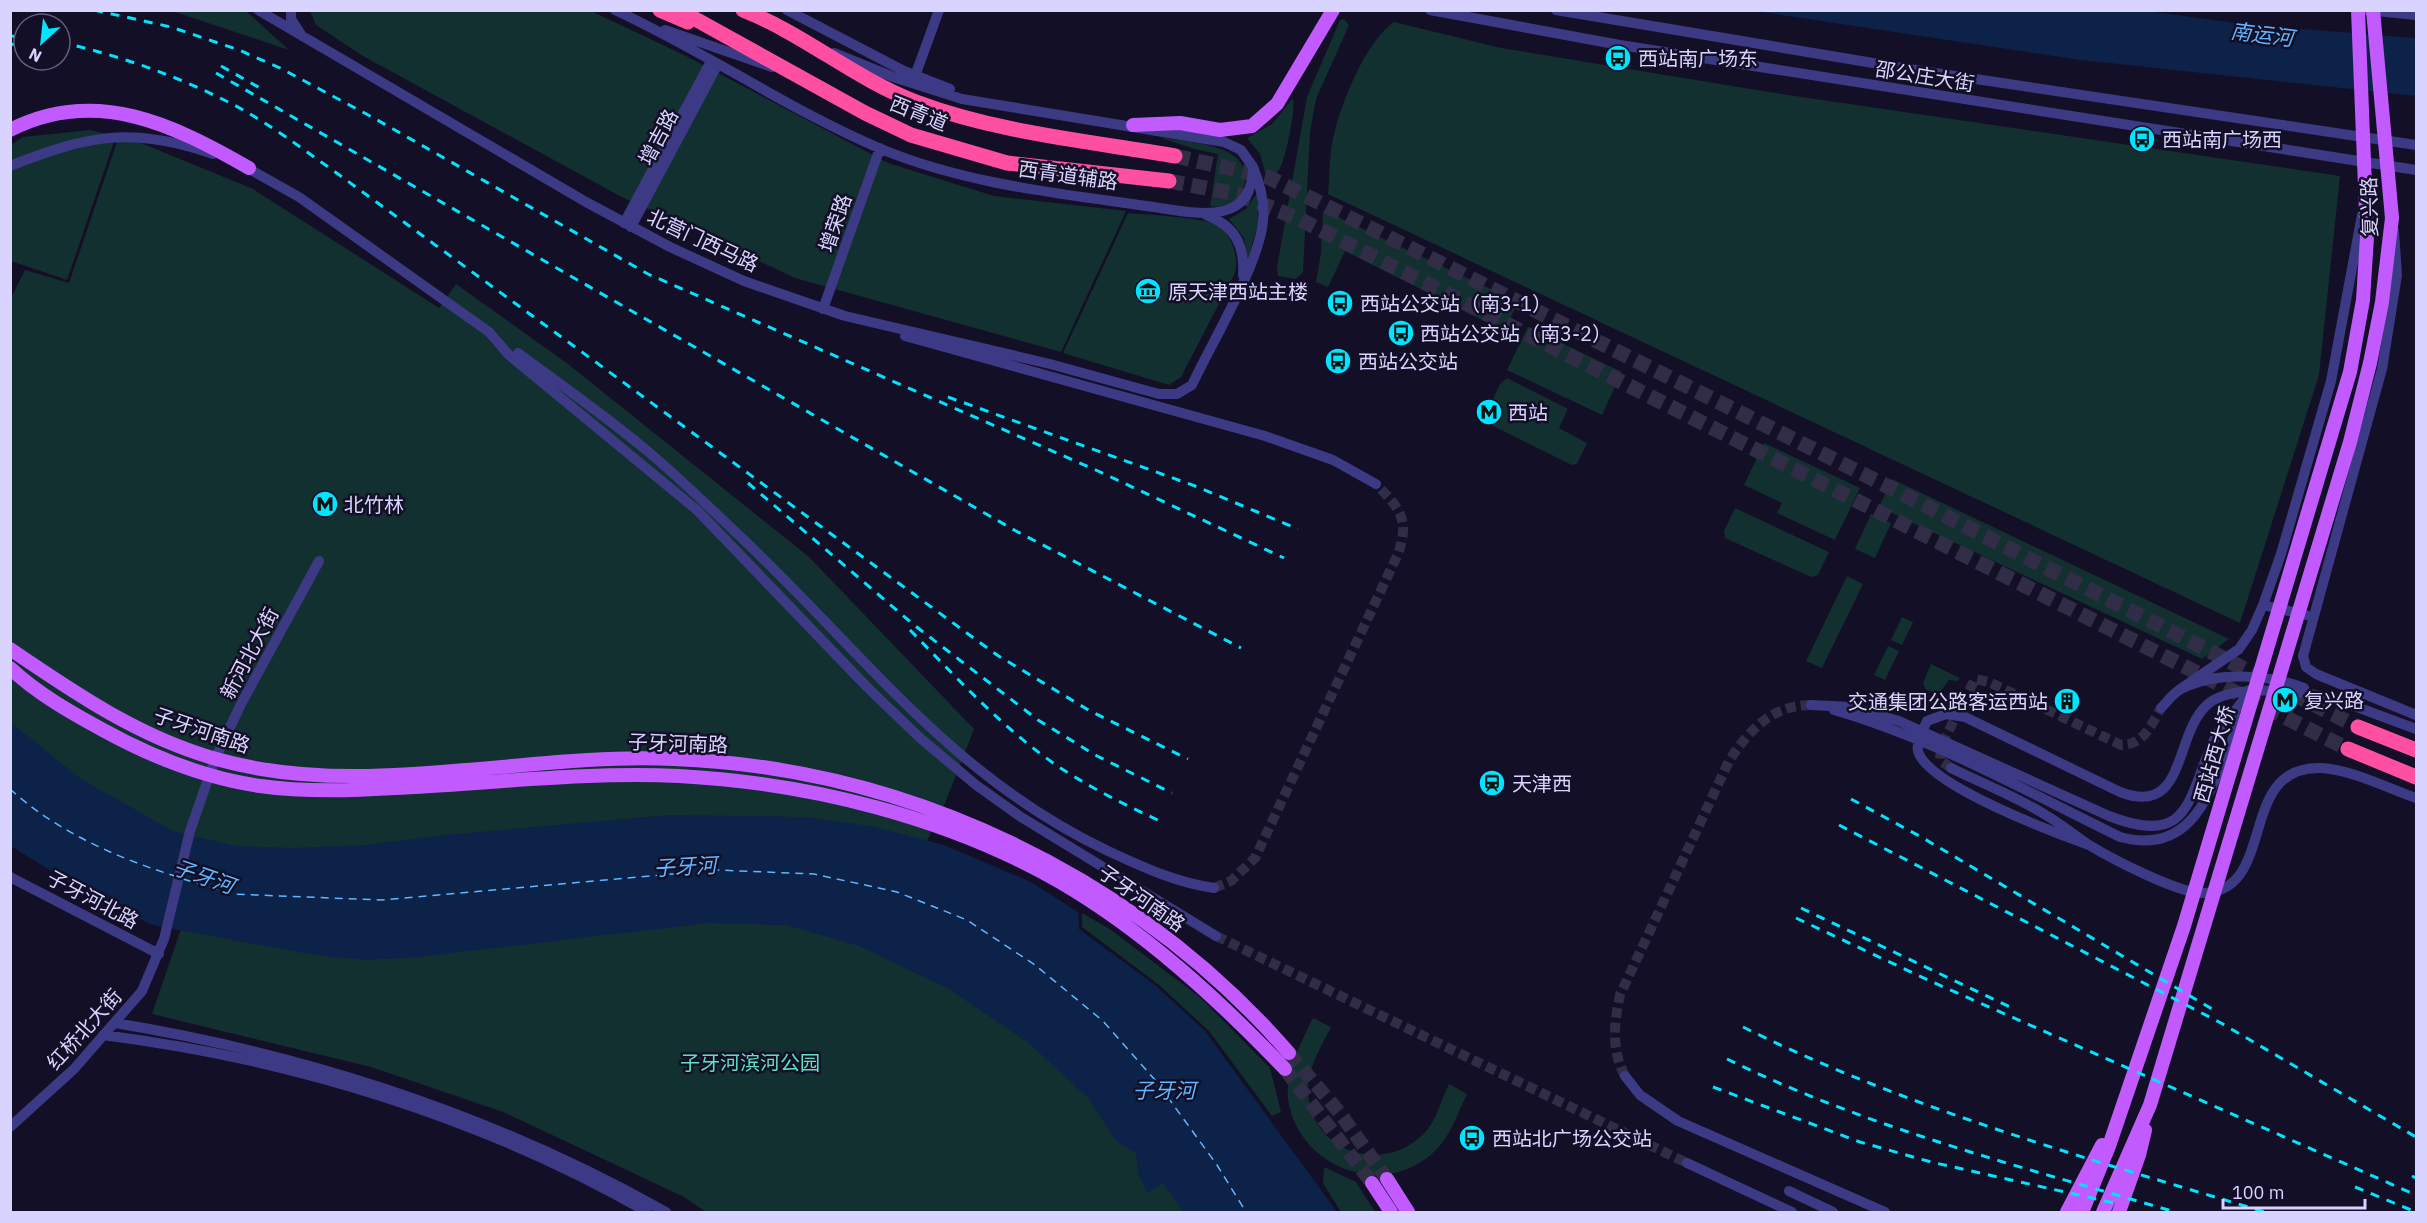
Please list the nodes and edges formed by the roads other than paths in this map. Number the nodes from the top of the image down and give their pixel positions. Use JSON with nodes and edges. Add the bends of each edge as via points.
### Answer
{"nodes":[{"id":1,"x":258,"y":10,"type":"edge"},
{"id":2,"x":291,"y":10,"type":"edge"},
{"id":3,"x":615,"y":10,"type":"edge"},
{"id":4,"x":660,"y":10,"type":"edge"},
{"id":5,"x":679,"y":10,"type":"edge"},
{"id":6,"x":743,"y":10,"type":"edge"},
{"id":7,"x":787,"y":10,"type":"edge"},
{"id":8,"x":939,"y":10,"type":"edge"},
{"id":9,"x":1430,"y":10,"type":"edge"},
{"id":10,"x":1556,"y":10,"type":"edge"},
{"id":11,"x":755,"y":14,"type":"edge"},
{"id":12,"x":2368,"y":14,"type":"edge"},
{"id":13,"x":1331,"y":15,"type":"edge"},
{"id":14,"x":2416,"y":15,"type":"edge"},
{"id":15,"x":631,"y":17,"type":"junction"},
{"id":16,"x":797,"y":38,"type":"junction"},
{"id":17,"x":304,"y":39,"type":"junction"},
{"id":18,"x":736,"y":43,"type":"junction"},
{"id":19,"x":714,"y":62,"type":"junction"},
{"id":20,"x":797,"y":76,"type":"junction"},
{"id":21,"x":915,"y":76,"type":"junction"},
{"id":22,"x":995,"y":105,"type":"junction"},
{"id":23,"x":1133,"y":125,"type":"junction"},
{"id":24,"x":10,"y":129,"type":"edge"},
{"id":25,"x":2363,"y":136,"type":"junction"},
{"id":26,"x":2384,"y":140,"type":"junction"},
{"id":27,"x":2416,"y":145,"type":"edge"},
{"id":28,"x":880,"y":148,"type":"junction"},
{"id":29,"x":1175,"y":156,"type":"tunnel mouth"},
{"id":30,"x":2362,"y":162,"type":"junction"},
{"id":31,"x":10,"y":166,"type":"edge"},
{"id":32,"x":2388,"y":166,"type":"junction"},
{"id":33,"x":1253,"y":167,"type":"junction"},
{"id":34,"x":249,"y":168,"type":"junction"},
{"id":35,"x":2416,"y":170,"type":"edge"},
{"id":36,"x":1169,"y":181,"type":"tunnel mouth"},
{"id":37,"x":2365,"y":203,"type":"junction"},
{"id":38,"x":1203,"y":213,"type":"junction"},
{"id":39,"x":2392,"y":218,"type":"junction"},
{"id":40,"x":628,"y":225,"type":"junction"},
{"id":41,"x":1242,"y":281,"type":"junction"},
{"id":42,"x":2363,"y":300,"type":"joint"},
{"id":43,"x":2382,"y":302,"type":"joint"},
{"id":44,"x":823,"y":309,"type":"junction"},
{"id":45,"x":845,"y":316,"type":"junction"},
{"id":46,"x":489,"y":332,"type":"junction"},
{"id":47,"x":1376,"y":484,"type":"tunnel mouth"},
{"id":48,"x":319,"y":561,"type":"dead end"},
{"id":49,"x":2263,"y":604,"type":"junction"},
{"id":50,"x":2312,"y":617,"type":"junction"},
{"id":51,"x":10,"y":649,"type":"edge"},
{"id":52,"x":10,"y":668,"type":"edge"},
{"id":53,"x":2253,"y":678,"type":"junction"},
{"id":54,"x":2179,"y":690,"type":"junction"},
{"id":55,"x":2248,"y":699,"type":"junction"},
{"id":56,"x":2334,"y":699,"type":"junction"},
{"id":57,"x":2161,"y":708,"type":"tunnel mouth"},
{"id":58,"x":2416,"y":715,"type":"edge"},
{"id":59,"x":2358,"y":727,"type":"tunnel mouth"},
{"id":60,"x":2416,"y":729,"type":"edge"},
{"id":61,"x":2348,"y":749,"type":"tunnel mouth"},
{"id":62,"x":2416,"y":750,"type":"edge"},
{"id":63,"x":215,"y":759,"type":"junction"},
{"id":64,"x":235,"y":764,"type":"junction"},
{"id":65,"x":1951,"y":768,"type":"tunnel mouth"},
{"id":66,"x":209,"y":775,"type":"junction"},
{"id":67,"x":2416,"y":777,"type":"edge"},
{"id":68,"x":231,"y":780,"type":"junction"},
{"id":69,"x":2416,"y":798,"type":"edge"},
{"id":70,"x":2089,"y":845,"type":"junction"},
{"id":71,"x":10,"y":877,"type":"edge"},
{"id":72,"x":1214,"y":888,"type":"tunnel mouth"},
{"id":73,"x":1216,"y":936,"type":"tunnel mouth"},
{"id":74,"x":164,"y":939,"type":"joint"},
{"id":75,"x":159,"y":954,"type":"junction"},
{"id":76,"x":115,"y":1023,"type":"junction"},
{"id":77,"x":103,"y":1035,"type":"junction"},
{"id":78,"x":1289,"y":1053,"type":"tunnel mouth"},
{"id":79,"x":1285,"y":1069,"type":"tunnel mouth"},
{"id":80,"x":1625,"y":1076,"type":"tunnel mouth"},
{"id":81,"x":2150,"y":1105,"type":"junction"},
{"id":82,"x":2122,"y":1106,"type":"junction"},
{"id":83,"x":10,"y":1127,"type":"edge"},
{"id":84,"x":1687,"y":1162,"type":"tunnel mouth"},
{"id":85,"x":1387,"y":1179,"type":"tunnel mouth"},
{"id":86,"x":1372,"y":1183,"type":"tunnel mouth"},
{"id":87,"x":1789,"y":1191,"type":"dead end"},
{"id":88,"x":1787,"y":1211,"type":"edge"},
{"id":89,"x":647,"y":1212,"type":"edge"},
{"id":90,"x":666,"y":1212,"type":"edge"},
{"id":91,"x":1391,"y":1212,"type":"edge"},
{"id":92,"x":1408,"y":1212,"type":"edge"},
{"id":93,"x":1833,"y":1212,"type":"edge"},
{"id":94,"x":1885,"y":1212,"type":"edge"},
{"id":95,"x":2067,"y":1212,"type":"edge"},
{"id":96,"x":2082,"y":1212,"type":"edge"},
{"id":97,"x":2103,"y":1212,"type":"edge"},
{"id":98,"x":2119,"y":1212,"type":"edge"}],
"edges":[{"from":1,"to":17,"type":"street","name":"北营门西马路"},
{"from":2,"to":17,"type":"street","via":[[291,19]]},
{"from":3,"to":15,"type":"street","name":"西青道辅路"},
{"from":4,"to":18,"type":"highway"},
{"from":5,"to":18,"type":"highway","name":"西青道"},
{"from":6,"to":11,"type":"highway","name":"西青道"},
{"from":7,"to":21,"type":"street"},
{"from":8,"to":21,"type":"street"},
{"from":9,"to":30,"type":"street","name":"邵公庄大街","via":[[1620,45]]},
{"from":10,"to":25,"type":"street","name":"邵公庄大街","via":[[1910,69]]},
{"from":11,"to":16,"type":"highway","name":"西青道"},
{"from":12,"to":14,"type":"street"},
{"from":12,"to":25,"type":"main road","name":"复兴路","via":[[2361,109]]},
{"from":12,"to":26,"type":"main road","name":"复兴路"},
{"from":13,"to":23,"type":"main road","via":[[1277,104],[1252,126],[1220,130],[1180,123]]},
{"from":15,"to":19,"type":"street","name":"西青道辅路"},
{"from":15,"to":20,"type":"street"},
{"from":16,"to":22,"type":"street","via":[[933,91]]},
{"from":16,"to":29,"type":"highway","name":"西青道","via":[[914,101],[959,117]]},
{"from":17,"to":40,"type":"street","name":"北营门西马路"},
{"from":18,"to":20,"type":"highway","name":"西青道"},
{"from":19,"to":28,"type":"street","name":"西青道辅路"},
{"from":19,"to":40,"type":"street","name":"增吉路"},
{"from":20,"to":36,"type":"highway","name":"西青道","via":[[910,135],[957,150],[1007,163]]},
{"from":21,"to":22,"type":"street"},
{"from":22,"to":23,"type":"street"},
{"from":23,"to":33,"type":"street","via":[[1224,142],[1241,150]]},
{"from":24,"to":34,"type":"main road","via":[[76,110],[113,112],[175,128]]},
{"from":25,"to":26,"type":"street","name":"邵公庄大街"},
{"from":25,"to":30,"type":"main road","name":"复兴路"},
{"from":26,"to":27,"type":"street","name":"邵公庄大街"},
{"from":26,"to":32,"type":"main road","name":"复兴路"},
{"from":28,"to":38,"type":"street","name":"西青道辅路","via":[[951,173],[1037,192]]},
{"from":28,"to":44,"type":"street","name":"增荣路"},
{"from":30,"to":32,"type":"street","name":"邵公庄大街"},
{"from":30,"to":37,"type":"main road","name":"复兴路"},
{"from":31,"to":34,"type":"street","via":[[66,145],[119,135],[180,143]]},
{"from":32,"to":35,"type":"street","name":"邵公庄大街"},
{"from":32,"to":39,"type":"main road","name":"复兴路"},
{"from":33,"to":38,"type":"street","name":"西青道辅路","via":[[1251,187],[1239,204],[1224,212]]},
{"from":33,"to":41,"type":"street","via":[[1263,219],[1258,244]]},
{"from":34,"to":46,"type":"street","via":[[317,209]]},
{"from":37,"to":42,"type":"main road","name":"复兴路"},
{"from":37,"to":49,"type":"street","via":[[2331,381],[2282,554]]},
{"from":38,"to":41,"type":"street","via":[[1220,221],[1236,236],[1243,257]]},
{"from":39,"to":43,"type":"main road","name":"复兴路"},
{"from":39,"to":50,"type":"street","via":[[2397,275],[2382,369]]},
{"from":40,"to":44,"type":"street","name":"北营门西马路","via":[[744,281]]},
{"from":41,"to":45,"type":"street","name":"北营门西马路","via":[[1192,385],[1177,394],[1159,394]]},
{"from":42,"to":55,"type":"main road","name":"西站西大桥","via":[[2343,399]]},
{"from":43,"to":81,"type":"main road","name":"西站西大桥","via":[[2350,442]]},
{"from":44,"to":45,"type":"street","name":"北营门西马路"},
{"from":45,"to":47,"type":"street","via":[[971,357],[1275,439],[1333,460]]},
{"from":46,"to":72,"type":"street","via":[[663,464],[747,543],[935,734],[988,779],[1066,830],[1106,850],[1180,883]]},
{"from":46,"to":73,"type":"street","via":[[509,355],[697,510],[919,737],[997,802]]},
{"from":48,"to":63,"type":"street","name":"新河北大街"},
{"from":49,"to":50,"type":"street"},
{"from":49,"to":54,"type":"street","via":[[2239,649]]},
{"from":50,"to":58,"type":"street","via":[[2303,656],[2306,667],[2332,682]]},
{"from":51,"to":63,"type":"main road","name":"子牙河南路","via":[[96,707]]},
{"from":52,"to":66,"type":"main road","name":"子牙河南路","via":[[57,705],[123,741]]},
{"from":53,"to":54,"type":"street","via":[[2225,678]]},
{"from":53,"to":55,"type":"street"},
{"from":53,"to":56,"type":"street","via":[[2279,680]]},
{"from":54,"to":57,"type":"street"},
{"from":55,"to":55,"type":"street","via":[[2217,734],[2187,807],[2162,825],[2150,828],[2136,827],[1899,721],[1851,707],[1811,705],[1879,725],[2120,837],[2149,841],[2172,836],[2196,816]]},
{"from":55,"to":56,"type":"street","via":[[2297,691]]},
{"from":55,"to":70,"type":"street","via":[[2226,695],[2207,705],[2167,787],[2156,796],[2145,798],[2120,792],[1965,717],[1946,714],[1928,721],[1918,751],[1938,775],[2035,825]]},
{"from":55,"to":82,"type":"main road","name":"西站西大桥","via":[[2184,926]]},
{"from":56,"to":60,"type":"street"},
{"from":59,"to":62,"type":"highway"},
{"from":61,"to":67,"type":"highway"},
{"from":63,"to":64,"type":"main road","name":"子牙河南路"},
{"from":63,"to":66,"type":"street","name":"新河北大街"},
{"from":64,"to":68,"type":"main road","via":[[225,770],[224,775]]},
{"from":64,"to":78,"type":"main road","name":"子牙河南路","via":[[273,771],[352,776],[674,759],[770,768],[875,792],[1008,841],[1066,869],[1119,903],[1231,993]]},
{"from":65,"to":70,"type":"street","via":[[2042,813]]},
{"from":66,"to":68,"type":"main road","name":"子牙河南路"},
{"from":66,"to":74,"type":"street","name":"新河北大街","via":[[190,831]]},
{"from":68,"to":79,"type":"main road","name":"子牙河南路","via":[[336,791],[605,776],[679,776],[783,788],[876,809],[981,843],[1082,896],[1202,987]]},
{"from":69,"to":70,"type":"street","via":[[2335,770],[2308,769],[2293,774],[2271,794],[2245,869],[2226,887],[2203,893],[2179,888]]},
{"from":71,"to":75,"type":"street","name":"子牙河北路"},
{"from":74,"to":75,"type":"street","name":"红桥北大街"},
{"from":75,"to":76,"type":"street","name":"红桥北大街","via":[[142,991]]},
{"from":76,"to":77,"type":"street","name":"红桥北大街"},
{"from":76,"to":90,"type":"street","via":[[250,1050],[409,1095],[520,1138]]},
{"from":77,"to":83,"type":"street","name":"红桥北大街","via":[[74,1070]]},
{"from":77,"to":89,"type":"street","via":[[244,1058],[401,1104],[514,1146]]},
{"from":80,"to":94,"type":"street","via":[[1654,1107],[1678,1121]]},
{"from":81,"to":97,"type":"main road","name":"西站西大桥"},
{"from":81,"to":98,"type":"main road","via":[[2139,1155]]},
{"from":82,"to":95,"type":"main road"},
{"from":82,"to":96,"type":"main road","name":"西站西大桥"},
{"from":84,"to":88,"type":"street"},
{"from":85,"to":92,"type":"main road"},
{"from":86,"to":91,"type":"main road"},
{"from":87,"to":93,"type":"street"}]}
